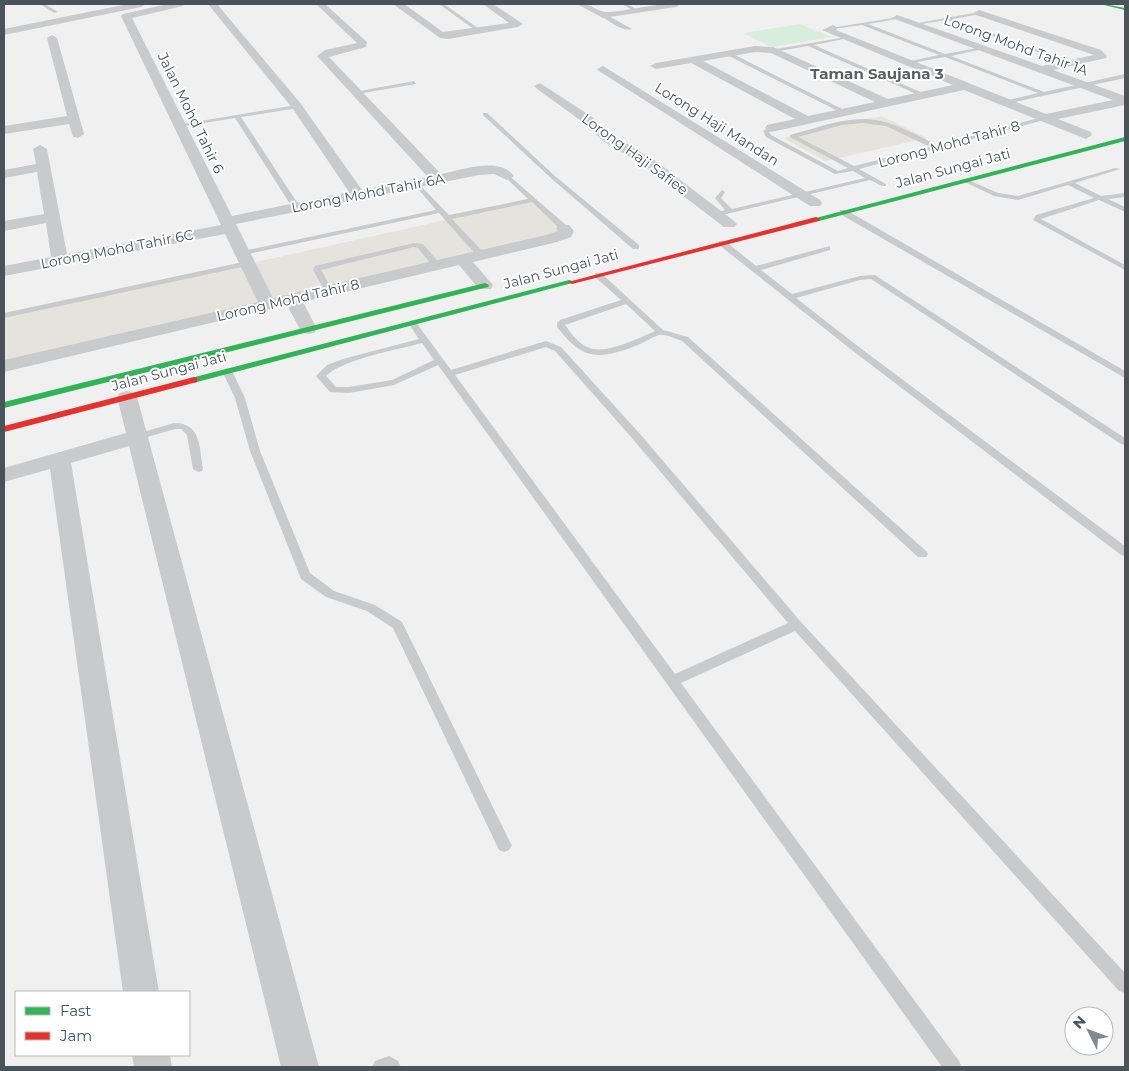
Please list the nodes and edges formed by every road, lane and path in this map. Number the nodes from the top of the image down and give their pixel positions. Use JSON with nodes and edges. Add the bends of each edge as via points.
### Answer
{"nodes":[{"id":1,"x":42,"y":4,"type":"edge"},
{"id":2,"x":98,"y":4,"type":"edge"},
{"id":3,"x":141,"y":4,"type":"edge"},
{"id":4,"x":180,"y":4,"type":"edge"},
{"id":5,"x":212,"y":4,"type":"edge"},
{"id":6,"x":320,"y":4,"type":"edge"},
{"id":7,"x":398,"y":4,"type":"edge"},
{"id":8,"x":441,"y":4,"type":"edge"},
{"id":9,"x":487,"y":4,"type":"edge"},
{"id":10,"x":582,"y":4,"type":"edge"},
{"id":11,"x":624,"y":4,"type":"edge"},
{"id":12,"x":676,"y":4,"type":"edge"},
{"id":13,"x":1106,"y":4,"type":"edge"},
{"id":14,"x":1125,"y":9,"type":"edge"},
{"id":15,"x":636,"y":10,"type":"junction"},
{"id":16,"x":56,"y":12,"type":"junction"},
{"id":17,"x":978,"y":14,"type":"joint"},
{"id":18,"x":602,"y":15,"type":"junction"},
{"id":19,"x":897,"y":18,"type":"joint"},
{"id":20,"x":948,"y":19,"type":"junction"},
{"id":21,"x":862,"y":22,"type":"junction"},
{"id":22,"x":4,"y":23,"type":"edge"},
{"id":23,"x":915,"y":24,"type":"junction"},
{"id":24,"x":833,"y":28,"type":"joint"},
{"id":25,"x":630,"y":29,"type":"dead end"},
{"id":26,"x":480,"y":31,"type":"junction"},
{"id":27,"x":4,"y":32,"type":"edge"},
{"id":28,"x":52,"y":38,"type":"dead end"},
{"id":29,"x":844,"y":38,"type":"junction"},
{"id":30,"x":809,"y":44,"type":"junction"},
{"id":31,"x":981,"y":48,"type":"junction"},
{"id":32,"x":773,"y":50,"type":"junction"},
{"id":33,"x":729,"y":54,"type":"junction"},
{"id":34,"x":946,"y":55,"type":"junction"},
{"id":35,"x":693,"y":60,"type":"junction"},
{"id":36,"x":908,"y":63,"type":"junction"},
{"id":37,"x":1074,"y":63,"type":"junction"},
{"id":38,"x":656,"y":66,"type":"dead end"},
{"id":39,"x":603,"y":69,"type":"dead end"},
{"id":40,"x":1041,"y":70,"type":"junction"},
{"id":41,"x":1125,"y":76,"type":"edge"},
{"id":42,"x":414,"y":83,"type":"dead end"},
{"id":43,"x":1084,"y":85,"type":"junction"},
{"id":44,"x":540,"y":86,"type":"dead end"},
{"id":45,"x":965,"y":86,"type":"junction"},
{"id":46,"x":357,"y":92,"type":"junction"},
{"id":47,"x":1044,"y":94,"type":"junction"},
{"id":48,"x":923,"y":95,"type":"junction"},
{"id":49,"x":1125,"y":100,"type":"edge"},
{"id":50,"x":1006,"y":102,"type":"junction"},
{"id":51,"x":887,"y":103,"type":"junction"},
{"id":52,"x":297,"y":107,"type":"junction"},
{"id":53,"x":844,"y":112,"type":"junction"},
{"id":54,"x":485,"y":114,"type":"dead end"},
{"id":55,"x":237,"y":116,"type":"junction"},
{"id":56,"x":1046,"y":118,"type":"junction"},
{"id":57,"x":74,"y":119,"type":"junction"},
{"id":58,"x":806,"y":120,"type":"junction"},
{"id":59,"x":179,"y":125,"type":"junction"},
{"id":60,"x":771,"y":128,"type":"joint"},
{"id":61,"x":4,"y":130,"type":"edge"},
{"id":62,"x":78,"y":134,"type":"dead end"},
{"id":63,"x":1090,"y":134,"type":"joint"},
{"id":64,"x":1125,"y":139,"type":"edge"},
{"id":65,"x":1067,"y":140,"type":"dead end"},
{"id":66,"x":936,"y":147,"type":"junction"},
{"id":67,"x":40,"y":149,"type":"dead end"},
{"id":68,"x":43,"y":167,"type":"junction"},
{"id":69,"x":853,"y":169,"type":"junction"},
{"id":70,"x":1117,"y":169,"type":"dead end"},
{"id":71,"x":4,"y":174,"type":"edge"},
{"id":72,"x":507,"y":176,"type":"joint"},
{"id":73,"x":872,"y":178,"type":"junction"},
{"id":74,"x":438,"y":179,"type":"junction"},
{"id":75,"x":964,"y":180,"type":"junction"},
{"id":76,"x":416,"y":183,"type":"junction"},
{"id":77,"x":1069,"y":183,"type":"junction"},
{"id":78,"x":888,"y":184,"type":"joint"},
{"id":79,"x":722,"y":192,"type":"dead end"},
{"id":80,"x":358,"y":195,"type":"junction"},
{"id":81,"x":801,"y":195,"type":"junction"},
{"id":82,"x":1125,"y":195,"type":"edge"},
{"id":83,"x":1100,"y":198,"type":"junction"},
{"id":84,"x":533,"y":200,"type":"junction"},
{"id":85,"x":814,"y":202,"type":"junction"},
{"id":86,"x":296,"y":207,"type":"junction"},
{"id":87,"x":1125,"y":210,"type":"edge"},
{"id":88,"x":440,"y":211,"type":"junction"},
{"id":89,"x":843,"y":212,"type":"junction"},
{"id":90,"x":52,"y":217,"type":"junction"},
{"id":91,"x":446,"y":218,"type":"junction"},
{"id":92,"x":733,"y":218,"type":"junction"},
{"id":93,"x":229,"y":224,"type":"junction"},
{"id":94,"x":4,"y":226,"type":"edge"},
{"id":95,"x":564,"y":228,"type":"joint"},
{"id":96,"x":711,"y":228,"type":"dead end"},
{"id":97,"x":722,"y":243,"type":"junction"},
{"id":98,"x":636,"y":247,"type":"dead end"},
{"id":99,"x":826,"y":248,"type":"dead end"},
{"id":100,"x":481,"y":255,"type":"junction"},
{"id":101,"x":245,"y":258,"type":"junction"},
{"id":102,"x":60,"y":260,"type":"junction"},
{"id":103,"x":463,"y":260,"type":"junction"},
{"id":104,"x":437,"y":266,"type":"junction"},
{"id":105,"x":1125,"y":268,"type":"edge"},
{"id":106,"x":755,"y":269,"type":"junction"},
{"id":107,"x":4,"y":271,"type":"edge"},
{"id":108,"x":598,"y":275,"type":"junction"},
{"id":109,"x":490,"y":284,"type":"joint"},
{"id":110,"x":329,"y":291,"type":"junction"},
{"id":111,"x":790,"y":297,"type":"junction"},
{"id":112,"x":293,"y":299,"type":"junction"},
{"id":113,"x":627,"y":301,"type":"junction"},
{"id":114,"x":268,"y":305,"type":"junction"},
{"id":115,"x":4,"y":316,"type":"edge"},
{"id":116,"x":412,"y":323,"type":"junction"},
{"id":117,"x":308,"y":329,"type":"junction"},
{"id":118,"x":660,"y":332,"type":"junction"},
{"id":119,"x":424,"y":340,"type":"junction"},
{"id":120,"x":440,"y":362,"type":"junction"},
{"id":121,"x":4,"y":366,"type":"edge"},
{"id":122,"x":227,"y":372,"type":"junction"},
{"id":123,"x":449,"y":374,"type":"junction"},
{"id":124,"x":1125,"y":375,"type":"edge"},
{"id":125,"x":127,"y":398,"type":"junction"},
{"id":126,"x":4,"y":405,"type":"edge"},
{"id":127,"x":4,"y":430,"type":"edge"},
{"id":128,"x":137,"y":437,"type":"junction"},
{"id":129,"x":1125,"y":442,"type":"edge"},
{"id":130,"x":59,"y":460,"type":"junction"},
{"id":131,"x":198,"y":469,"type":"dead end"},
{"id":132,"x":4,"y":475,"type":"edge"},
{"id":133,"x":1125,"y":552,"type":"edge"},
{"id":134,"x":922,"y":554,"type":"dead end"},
{"id":135,"x":797,"y":625,"type":"junction"},
{"id":136,"x":672,"y":681,"type":"junction"},
{"id":137,"x":504,"y":845,"type":"dead end"},
{"id":138,"x":1125,"y":985,"type":"edge"},
{"id":139,"x":141,"y":991,"type":"edge"},
{"id":140,"x":300,"y":1067,"type":"edge"},
{"id":141,"x":381,"y":1067,"type":"edge"},
{"id":142,"x":392,"y":1067,"type":"edge"},
{"id":143,"x":952,"y":1067,"type":"edge"}],
"edges":[{"from":1,"to":16,"type":"lane"},
{"from":2,"to":16,"type":"street"},
{"from":3,"to":27,"type":"street"},
{"from":4,"to":59,"type":"street","name":"Jalan Mohd Tahir 6","via":[[126,16]]},
{"from":5,"to":52,"type":"street"},
{"from":6,"to":46,"type":"street","via":[[362,42],[358,47],[322,56]]},
{"from":7,"to":26,"type":"street","via":[[440,35]]},
{"from":8,"to":26,"type":"lane"},
{"from":9,"to":26,"type":"street","via":[[518,24]]},
{"from":10,"to":18,"type":"street"},
{"from":11,"to":15,"type":"lane"},
{"from":12,"to":15,"type":"street"},
{"from":13,"to":14,"type":"main road"},
{"from":15,"to":18,"type":"street"},
{"from":16,"to":22,"type":"street"},
{"from":17,"to":20,"type":"lane"},
{"from":17,"to":37,"type":"street","via":[[1102,56]]},
{"from":18,"to":25,"type":"lane"},
{"from":19,"to":21,"type":"lane"},
{"from":19,"to":23,"type":"street","name":"Lorong Mohd Tahir 1A"},
{"from":20,"to":23,"type":"lane"},
{"from":20,"to":37,"type":"lane"},
{"from":21,"to":24,"type":"lane"},
{"from":21,"to":34,"type":"lane"},
{"from":23,"to":31,"type":"street","name":"Lorong Mohd Tahir 1A"},
{"from":24,"to":29,"type":"street","via":[[827,30]]},
{"from":28,"to":57,"type":"street"},
{"from":29,"to":30,"type":"lane"},
{"from":29,"to":36,"type":"street"},
{"from":30,"to":32,"type":"lane"},
{"from":30,"to":48,"type":"lane"},
{"from":31,"to":34,"type":"lane"},
{"from":31,"to":40,"type":"street","name":"Lorong Mohd Tahir 1A"},
{"from":32,"to":33,"type":"street","via":[[755,49]]},
{"from":32,"to":51,"type":"street"},
{"from":33,"to":35,"type":"street"},
{"from":33,"to":53,"type":"lane"},
{"from":34,"to":36,"type":"lane"},
{"from":34,"to":47,"type":"lane"},
{"from":35,"to":38,"type":"street"},
{"from":35,"to":58,"type":"street"},
{"from":36,"to":45,"type":"street"},
{"from":37,"to":40,"type":"street"},
{"from":39,"to":81,"type":"street","name":"Lorong Haji Mandan"},
{"from":40,"to":43,"type":"street","name":"Lorong Mohd Tahir 1A"},
{"from":41,"to":43,"type":"lane"},
{"from":42,"to":46,"type":"lane"},
{"from":43,"to":47,"type":"lane"},
{"from":43,"to":49,"type":"street","name":"Lorong Mohd Tahir 1A"},
{"from":44,"to":92,"type":"street","name":"Lorong Haji Safiee","via":[[608,138]]},
{"from":45,"to":48,"type":"street"},
{"from":45,"to":50,"type":"street"},
{"from":46,"to":74,"type":"street"},
{"from":47,"to":50,"type":"lane"},
{"from":48,"to":51,"type":"street"},
{"from":49,"to":56,"type":"street"},
{"from":50,"to":56,"type":"street"},
{"from":51,"to":53,"type":"street"},
{"from":52,"to":55,"type":"lane"},
{"from":52,"to":80,"type":"street"},
{"from":53,"to":58,"type":"street"},
{"from":54,"to":98,"type":"lane"},
{"from":55,"to":59,"type":"lane"},
{"from":55,"to":86,"type":"lane"},
{"from":56,"to":63,"type":"street"},
{"from":56,"to":66,"type":"lane","name":"Lorong Mohd Tahir 8"},
{"from":57,"to":61,"type":"street"},
{"from":57,"to":62,"type":"street"},
{"from":58,"to":60,"type":"street"},
{"from":59,"to":93,"type":"street","name":"Jalan Mohd Tahir 6"},
{"from":60,"to":69,"type":"lane","via":[[766,132],[768,136],[821,165],[837,173]]},
{"from":63,"to":65,"type":"main road"},
{"from":64,"to":75,"type":"main road","name":"Jalan Sungai Jati"},
{"from":66,"to":69,"type":"lane","name":"Lorong Mohd Tahir 8"},
{"from":66,"to":69,"type":"lane","via":[[873,121],[792,136]]},
{"from":67,"to":68,"type":"street"},
{"from":68,"to":71,"type":"street"},
{"from":68,"to":90,"type":"street"},
{"from":69,"to":73,"type":"lane"},
{"from":70,"to":77,"type":"lane"},
{"from":72,"to":74,"type":"street","name":"Lorong Mohd Tahir 6A","via":[[496,170]]},
{"from":72,"to":84,"type":"lane"},
{"from":73,"to":78,"type":"lane"},
{"from":73,"to":81,"type":"lane"},
{"from":74,"to":76,"type":"street","name":"Lorong Mohd Tahir 6A"},
{"from":75,"to":77,"type":"lane","via":[[1008,198]]},
{"from":75,"to":89,"type":"main road","name":"Jalan Sungai Jati"},
{"from":76,"to":80,"type":"street","name":"Lorong Mohd Tahir 6A"},
{"from":76,"to":88,"type":"lane"},
{"from":77,"to":83,"type":"lane"},
{"from":78,"to":85,"type":"main road","name":"Jalan Sungai Jati"},
{"from":79,"to":92,"type":"lane","via":[[718,198]]},
{"from":80,"to":86,"type":"street","name":"Lorong Mohd Tahir 6A"},
{"from":81,"to":85,"type":"street","name":"Lorong Haji Mandan"},
{"from":81,"to":92,"type":"lane"},
{"from":82,"to":83,"type":"lane"},
{"from":83,"to":87,"type":"lane"},
{"from":83,"to":105,"type":"lane","via":[[1037,220]]},
{"from":84,"to":91,"type":"lane"},
{"from":84,"to":95,"type":"lane"},
{"from":85,"to":92,"type":"main road","name":"Jalan Sungai Jati"},
{"from":86,"to":93,"type":"street","name":"Lorong Mohd Tahir 6A"},
{"from":88,"to":91,"type":"lane"},
{"from":88,"to":101,"type":"lane"},
{"from":89,"to":97,"type":"main road","name":"Jalan Sungai Jati"},
{"from":89,"to":124,"type":"lane"},
{"from":90,"to":94,"type":"street"},
{"from":90,"to":102,"type":"street"},
{"from":91,"to":100,"type":"lane"},
{"from":92,"to":96,"type":"main road","name":"Jalan Sungai Jati"},
{"from":93,"to":101,"type":"street","name":"Jalan Mohd Tahir 6"},
{"from":93,"to":102,"type":"street","name":"Lorong Mohd Tahir 6C"},
{"from":95,"to":100,"type":"street","name":"Lorong Mohd Tahir 8","via":[[565,234],[556,238]]},
{"from":97,"to":106,"type":"lane"},
{"from":97,"to":108,"type":"main road","name":"Jalan Sungai Jati"},
{"from":99,"to":106,"type":"lane"},
{"from":100,"to":103,"type":"street","name":"Lorong Mohd Tahir 8"},
{"from":101,"to":114,"type":"street","name":"Jalan Mohd Tahir 6"},
{"from":101,"to":115,"type":"lane"},
{"from":102,"to":107,"type":"street","name":"Lorong Mohd Tahir 6C"},
{"from":103,"to":104,"type":"street","name":"Lorong Mohd Tahir 8"},
{"from":103,"to":109,"type":"street"},
{"from":104,"to":110,"type":"street","name":"Lorong Mohd Tahir 8"},
{"from":104,"to":110,"type":"lane","via":[[418,245],[386,251],[318,268]]},
{"from":106,"to":111,"type":"lane"},
{"from":108,"to":113,"type":"lane"},
{"from":108,"to":116,"type":"main road","name":"Jalan Sungai Jati"},
{"from":109,"to":117,"type":"main road","name":"Jalan Sungai Jati"},
{"from":110,"to":112,"type":"street","name":"Lorong Mohd Tahir 8"},
{"from":111,"to":129,"type":"lane","via":[[872,277]]},
{"from":111,"to":133,"type":"lane"},
{"from":112,"to":114,"type":"street","name":"Lorong Mohd Tahir 8"},
{"from":112,"to":117,"type":"street"},
{"from":113,"to":118,"type":"lane"},
{"from":113,"to":118,"type":"lane","via":[[560,325],[586,350],[597,353],[633,344]]},
{"from":114,"to":121,"type":"street","name":"Lorong Mohd Tahir 8"},
{"from":116,"to":119,"type":"lane"},
{"from":116,"to":122,"type":"main road","name":"Jalan Sungai Jati"},
{"from":117,"to":126,"type":"main road","name":"Jalan Sungai Jati"},
{"from":118,"to":134,"type":"lane","via":[[685,339]]},
{"from":119,"to":120,"type":"lane"},
{"from":119,"to":120,"type":"lane","via":[[346,361],[330,367],[321,376],[333,390],[349,390],[394,382]]},
{"from":120,"to":123,"type":"lane"},
{"from":122,"to":125,"type":"main road","name":"Jalan Sungai Jati"},
{"from":122,"to":137,"type":"lane","via":[[240,398],[255,451],[305,576],[330,594],[372,608],[398,625]]},
{"from":123,"to":135,"type":"lane","via":[[546,344],[558,349]]},
{"from":123,"to":136,"type":"lane"},
{"from":125,"to":127,"type":"main road","name":"Jalan Sungai Jati"},
{"from":125,"to":128,"type":"street"},
{"from":128,"to":130,"type":"street"},
{"from":128,"to":131,"type":"lane","via":[[183,426],[192,434]]},
{"from":128,"to":140,"type":"street"},
{"from":130,"to":132,"type":"street"},
{"from":130,"to":139,"type":"street"},
{"from":135,"to":136,"type":"lane"},
{"from":135,"to":138,"type":"lane"},
{"from":136,"to":143,"type":"lane"},
{"from":141,"to":142,"type":"lane"}]}
